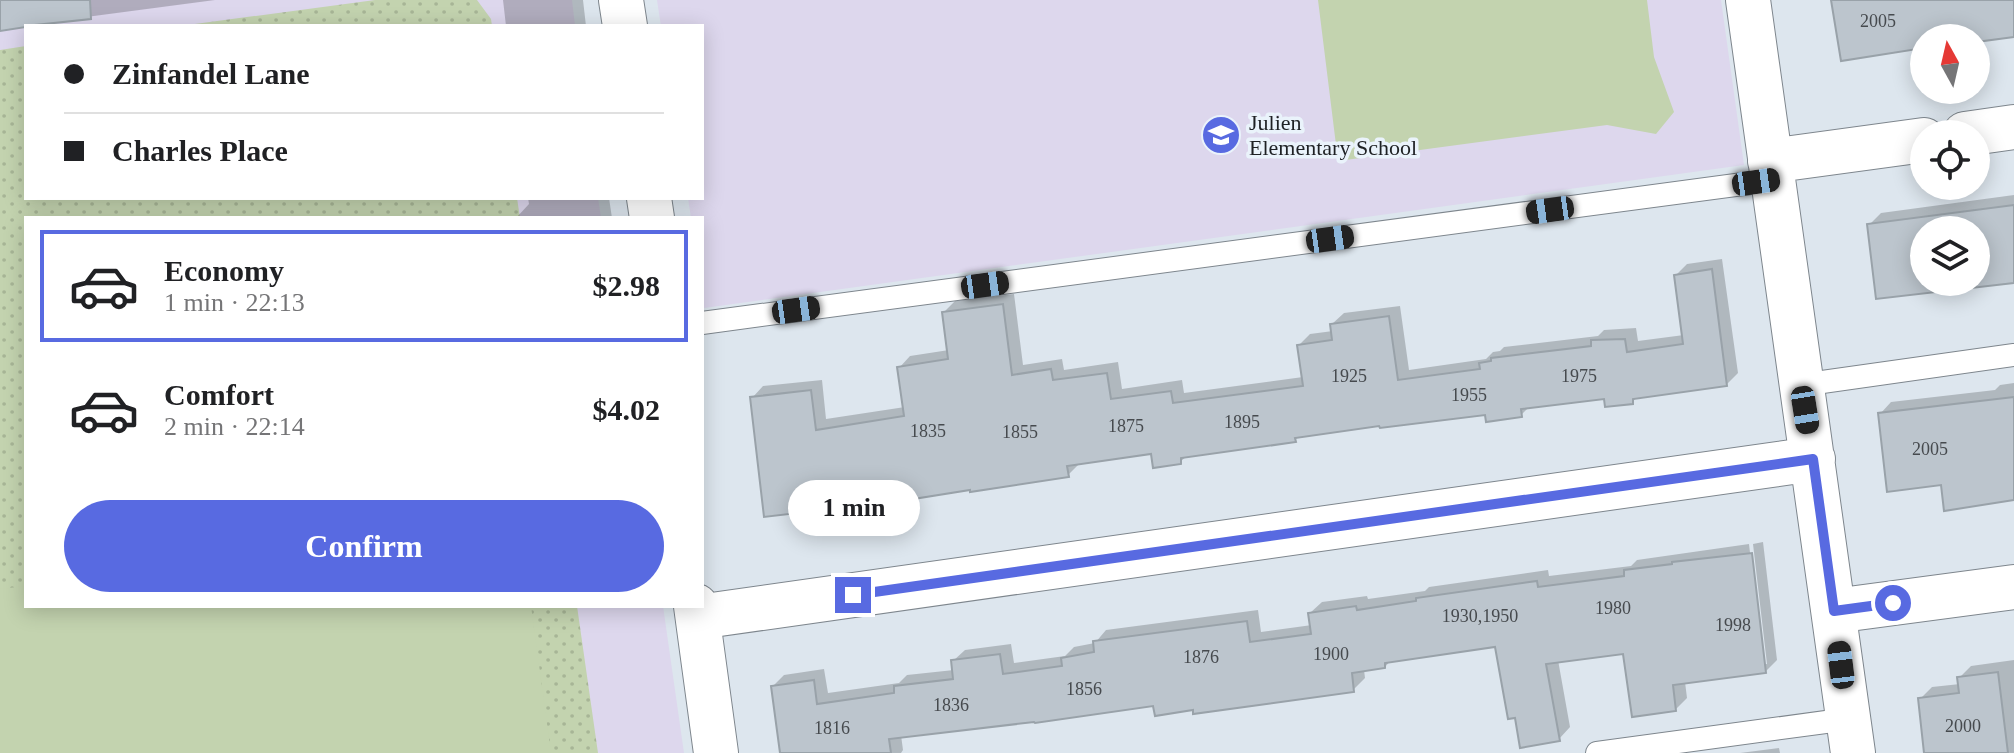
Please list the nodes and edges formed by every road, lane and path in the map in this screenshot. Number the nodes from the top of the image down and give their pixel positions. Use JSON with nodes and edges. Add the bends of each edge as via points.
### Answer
{"nodes":[{"id":1,"x":621,"y":0,"type":"edge"},
{"id":2,"x":1748,"y":0,"type":"edge"},
{"id":3,"x":625,"y":24,"type":"edge"},
{"id":4,"x":2014,"y":127,"type":"edge"},
{"id":5,"x":1990,"y":130,"type":"edge"},
{"id":6,"x":1910,"y":143,"type":"edge"},
{"id":7,"x":1772,"y":170,"type":"junction"},
{"id":8,"x":704,"y":323,"type":"edge"},
{"id":9,"x":2014,"y":355,"type":"edge"},
{"id":10,"x":1801,"y":385,"type":"junction"},
{"id":11,"x":1813,"y":459,"type":"junction"},
{"id":12,"x":2014,"y":587,"type":"edge"},
{"id":13,"x":1834,"y":611,"type":"junction"},
{"id":14,"x":697,"y":612,"type":"edge"},
{"id":15,"x":1851,"y":736,"type":"edge"},
{"id":16,"x":716,"y":753,"type":"edge"},
{"id":17,"x":1597,"y":753,"type":"edge"}],
"edges":[{"from":1,"to":3,"type":"street"},
{"from":2,"to":7,"type":"street"},
{"from":4,"to":5,"type":"street"},
{"from":6,"to":7,"type":"street"},
{"from":7,"to":8,"type":"lane"},
{"from":7,"to":10,"type":"street"},
{"from":9,"to":10,"type":"lane"},
{"from":10,"to":11,"type":"street"},
{"from":11,"to":13,"type":"street"},
{"from":11,"to":14,"type":"street"},
{"from":12,"to":13,"type":"street"},
{"from":13,"to":15,"type":"street"},
{"from":14,"to":16,"type":"street"},
{"from":15,"to":17,"type":"lane"}]}
